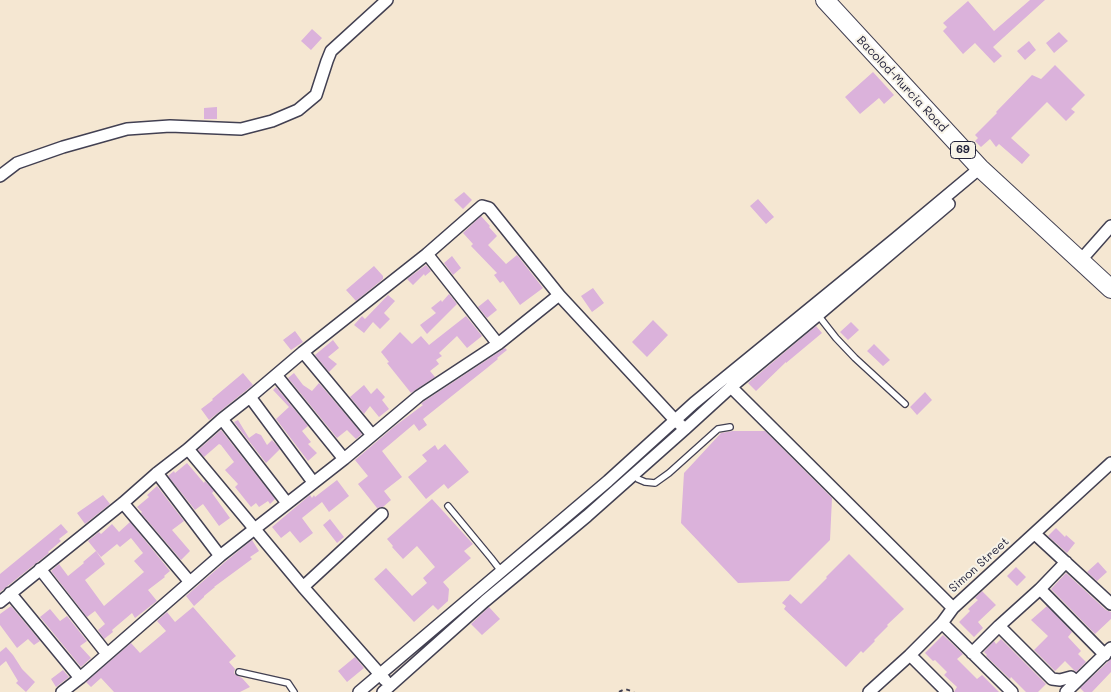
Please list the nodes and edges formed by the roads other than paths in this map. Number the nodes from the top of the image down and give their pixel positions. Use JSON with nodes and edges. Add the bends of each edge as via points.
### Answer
{"nodes":[{"id":1,"x":387,"y":0,"type":"edge"},
{"id":2,"x":825,"y":0,"type":"edge"},
{"id":3,"x":982,"y":170,"type":"junction"},
{"id":4,"x":0,"y":176,"type":"edge"},
{"id":5,"x":1111,"y":226,"type":"edge"},
{"id":6,"x":427,"y":254,"type":"junction"},
{"id":7,"x":1080,"y":260,"type":"junction"},
{"id":8,"x":1111,"y":289,"type":"edge"},
{"id":9,"x":559,"y":296,"type":"junction"},
{"id":10,"x":826,"y":301,"type":"junction"},
{"id":11,"x":818,"y":315,"type":"junction"},
{"id":12,"x":498,"y":344,"type":"junction"},
{"id":13,"x":303,"y":352,"type":"junction"},
{"id":14,"x":276,"y":375,"type":"junction"},
{"id":15,"x":731,"y":386,"type":"junction"},
{"id":16,"x":250,"y":397,"type":"junction"},
{"id":17,"x":906,"y":404,"type":"dead end"},
{"id":18,"x":222,"y":419,"type":"junction"},
{"id":19,"x":674,"y":419,"type":"junction"},
{"id":20,"x":730,"y":428,"type":"dead end"},
{"id":21,"x":685,"y":429,"type":"junction"},
{"id":22,"x":372,"y":435,"type":"junction"},
{"id":23,"x":188,"y":449,"type":"junction"},
{"id":24,"x":344,"y":459,"type":"junction"},
{"id":25,"x":1111,"y":463,"type":"edge"},
{"id":26,"x":157,"y":473,"type":"junction"},
{"id":27,"x":634,"y":474,"type":"junction"},
{"id":28,"x":313,"y":482,"type":"junction"},
{"id":29,"x":123,"y":503,"type":"junction"},
{"id":30,"x":287,"y":503,"type":"junction"},
{"id":31,"x":448,"y":506,"type":"dead end"},
{"id":32,"x":382,"y":514,"type":"dead end"},
{"id":33,"x":254,"y":529,"type":"junction"},
{"id":34,"x":1035,"y":534,"type":"junction"},
{"id":35,"x":220,"y":556,"type":"junction"},
{"id":36,"x":1066,"y":562,"type":"junction"},
{"id":37,"x":40,"y":569,"type":"junction"},
{"id":38,"x":501,"y":571,"type":"junction"},
{"id":39,"x":189,"y":582,"type":"junction"},
{"id":40,"x":303,"y":587,"type":"junction"},
{"id":41,"x":1040,"y":589,"type":"junction"},
{"id":42,"x":10,"y":593,"type":"junction"},
{"id":43,"x":0,"y":602,"type":"edge"},
{"id":44,"x":1111,"y":604,"type":"edge"},
{"id":45,"x":953,"y":608,"type":"junction"},
{"id":46,"x":942,"y":623,"type":"junction"},
{"id":47,"x":999,"y":626,"type":"junction"},
{"id":48,"x":1108,"y":651,"type":"edge"},
{"id":49,"x":972,"y":653,"type":"junction"},
{"id":50,"x":107,"y":654,"type":"junction"},
{"id":51,"x":910,"y":655,"type":"junction"},
{"id":52,"x":240,"y":672,"type":"dead end"},
{"id":53,"x":380,"y":674,"type":"junction"},
{"id":54,"x":80,"y":678,"type":"junction"},
{"id":55,"x":1076,"y":682,"type":"junction"},
{"id":56,"x":386,"y":689,"type":"edge"},
{"id":57,"x":876,"y":690,"type":"edge"},
{"id":58,"x":62,"y":692,"type":"edge"},
{"id":59,"x":294,"y":692,"type":"edge"},
{"id":60,"x":359,"y":692,"type":"edge"},
{"id":61,"x":947,"y":692,"type":"edge"},
{"id":62,"x":1012,"y":692,"type":"edge"},
{"id":63,"x":1066,"y":692,"type":"edge"}],
"edges":[{"from":1,"to":4,"type":"street","via":[[331,51],[316,94],[298,110],[241,129],[170,126],[127,130],[63,147],[17,164]]},
{"from":2,"to":3,"type":"main road","name":"Bacolod-Murcia Road","number":"69"},
{"from":3,"to":7,"type":"main road","name":"Bacolod-Murcia Road","number":"69"},
{"from":3,"to":10,"type":"street","via":[[924,226]]},
{"from":5,"to":7,"type":"street"},
{"from":6,"to":9,"type":"street","via":[[482,206],[489,208]]},
{"from":6,"to":12,"type":"street"},
{"from":6,"to":13,"type":"street"},
{"from":7,"to":8,"type":"main road","name":"Bacolod-Murcia Road","number":"69"},
{"from":9,"to":12,"type":"street"},
{"from":9,"to":19,"type":"street"},
{"from":10,"to":11,"type":"street"},
{"from":10,"to":19,"type":"street"},
{"from":11,"to":15,"type":"street"},
{"from":11,"to":17,"type":"lane","via":[[855,358]]},
{"from":12,"to":22,"type":"street","via":[[419,396]]},
{"from":13,"to":14,"type":"street"},
{"from":13,"to":22,"type":"street"},
{"from":14,"to":16,"type":"street"},
{"from":14,"to":24,"type":"street"},
{"from":15,"to":21,"type":"street"},
{"from":15,"to":45,"type":"street"},
{"from":16,"to":18,"type":"street"},
{"from":16,"to":28,"type":"street"},
{"from":18,"to":23,"type":"street"},
{"from":18,"to":30,"type":"street"},
{"from":19,"to":21,"type":"street"},
{"from":19,"to":38,"type":"street"},
{"from":20,"to":27,"type":"lane","via":[[718,429],[655,483],[638,479]]},
{"from":21,"to":27,"type":"street"},
{"from":22,"to":24,"type":"street"},
{"from":23,"to":26,"type":"street"},
{"from":23,"to":33,"type":"street"},
{"from":24,"to":28,"type":"street"},
{"from":25,"to":34,"type":"street","name":"Simon Street"},
{"from":26,"to":29,"type":"street"},
{"from":26,"to":35,"type":"street"},
{"from":27,"to":56,"type":"street"},
{"from":28,"to":30,"type":"street"},
{"from":29,"to":37,"type":"street"},
{"from":29,"to":39,"type":"street"},
{"from":30,"to":33,"type":"street"},
{"from":31,"to":38,"type":"lane"},
{"from":32,"to":40,"type":"street"},
{"from":33,"to":35,"type":"street"},
{"from":33,"to":40,"type":"street"},
{"from":34,"to":36,"type":"street"},
{"from":34,"to":45,"type":"street","name":"Simon Street"},
{"from":35,"to":39,"type":"street"},
{"from":36,"to":41,"type":"street"},
{"from":36,"to":44,"type":"street"},
{"from":37,"to":42,"type":"street"},
{"from":37,"to":50,"type":"street"},
{"from":38,"to":53,"type":"street"},
{"from":39,"to":50,"type":"street"},
{"from":40,"to":53,"type":"street"},
{"from":41,"to":47,"type":"street"},
{"from":41,"to":48,"type":"street"},
{"from":42,"to":43,"type":"street"},
{"from":42,"to":54,"type":"street"},
{"from":45,"to":46,"type":"street","name":"Simon Street"},
{"from":46,"to":49,"type":"street"},
{"from":46,"to":51,"type":"street","name":"Simon Street"},
{"from":47,"to":49,"type":"street"},
{"from":47,"to":55,"type":"street","via":[[1052,679],[1071,677]]},
{"from":48,"to":55,"type":"street"},
{"from":49,"to":62,"type":"street"},
{"from":50,"to":54,"type":"street"},
{"from":51,"to":57,"type":"street","name":"Simon Street"},
{"from":51,"to":61,"type":"street"},
{"from":52,"to":59,"type":"lane","via":[[288,683]]},
{"from":53,"to":56,"type":"street"},
{"from":53,"to":60,"type":"street"},
{"from":54,"to":58,"type":"street"},
{"from":55,"to":63,"type":"street"}]}
